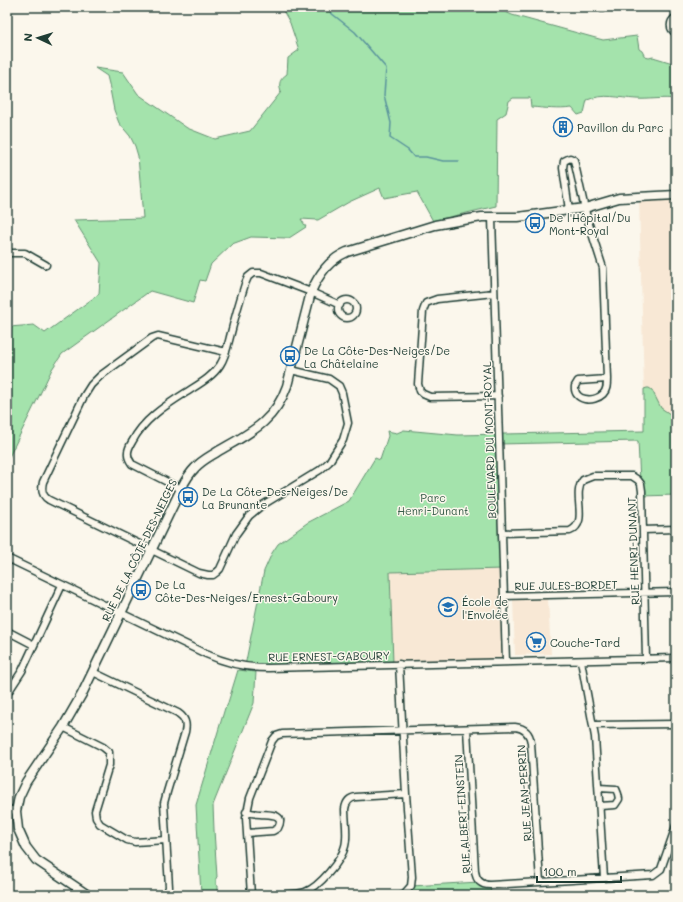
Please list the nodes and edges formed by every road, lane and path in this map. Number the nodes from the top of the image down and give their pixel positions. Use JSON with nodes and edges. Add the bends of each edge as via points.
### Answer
{"nodes":[{"id":1,"x":597,"y":7,"type":"edge"},
{"id":2,"x":608,"y":7,"type":"edge"},
{"id":3,"x":676,"y":17,"type":"edge"},
{"id":4,"x":676,"y":33,"type":"edge"},
{"id":5,"x":676,"y":195,"type":"edge"},
{"id":6,"x":585,"y":208,"type":"junction"},
{"id":7,"x":569,"y":210,"type":"junction"},
{"id":8,"x":492,"y":218,"type":"junction"},
{"id":9,"x":7,"y":253,"type":"edge"},
{"id":10,"x":46,"y":265,"type":"dead end"},
{"id":11,"x":311,"y":292,"type":"junction"},
{"id":12,"x":494,"y":293,"type":"junction"},
{"id":13,"x":340,"y":305,"type":"dead end"},
{"id":14,"x":226,"y":352,"type":"junction"},
{"id":15,"x":291,"y":370,"type":"junction"},
{"id":16,"x":607,"y":379,"type":"junction"},
{"id":17,"x":498,"y":396,"type":"junction"},
{"id":18,"x":181,"y":489,"type":"junction"},
{"id":19,"x":676,"y":529,"type":"edge"},
{"id":20,"x":643,"y":530,"type":"junction"},
{"id":21,"x":502,"y":534,"type":"junction"},
{"id":22,"x":151,"y":550,"type":"junction"},
{"id":23,"x":7,"y":558,"type":"edge"},
{"id":24,"x":62,"y":585,"type":"junction"},
{"id":25,"x":676,"y":592,"type":"edge"},
{"id":26,"x":645,"y":593,"type":"junction"},
{"id":27,"x":504,"y":596,"type":"junction"},
{"id":28,"x":121,"y":613,"type":"junction"},
{"id":29,"x":7,"y":631,"type":"edge"},
{"id":30,"x":34,"y":645,"type":"junction"},
{"id":31,"x":676,"y":658,"type":"edge"},
{"id":32,"x":646,"y":659,"type":"junction"},
{"id":33,"x":506,"y":661,"type":"junction"},
{"id":34,"x":581,"y":661,"type":"junction"},
{"id":35,"x":399,"y":664,"type":"junction"},
{"id":36,"x":93,"y":672,"type":"junction"},
{"id":37,"x":7,"y":694,"type":"edge"},
{"id":38,"x":676,"y":724,"type":"edge"},
{"id":39,"x":594,"y":725,"type":"junction"},
{"id":40,"x":63,"y":727,"type":"junction"},
{"id":41,"x":467,"y":729,"type":"junction"},
{"id":42,"x":403,"y":730,"type":"junction"},
{"id":43,"x":599,"y":788,"type":"junction"},
{"id":44,"x":406,"y":794,"type":"junction"},
{"id":45,"x":600,"y":806,"type":"junction"},
{"id":46,"x":7,"y":809,"type":"edge"},
{"id":47,"x":16,"y":811,"type":"junction"},
{"id":48,"x":246,"y":812,"type":"junction"},
{"id":49,"x":676,"y":826,"type":"edge"},
{"id":50,"x":247,"y":833,"type":"junction"},
{"id":51,"x":166,"y":840,"type":"junction"},
{"id":52,"x":604,"y":878,"type":"junction"},
{"id":53,"x":540,"y":882,"type":"junction"},
{"id":54,"x":88,"y":895,"type":"edge"},
{"id":55,"x":166,"y":895,"type":"edge"},
{"id":56,"x":251,"y":895,"type":"edge"},
{"id":57,"x":259,"y":895,"type":"edge"},
{"id":58,"x":403,"y":895,"type":"edge"}],
"edges":[{"from":1,"to":2,"type":"street"},
{"from":3,"to":4,"type":"street","via":[[671,26]]},
{"from":5,"to":6,"type":"street","name":"RUE DE LA CÔTE-DES-NEIGES","via":[[619,198]]},
{"from":6,"to":7,"type":"street","name":"RUE DE LA CÔTE-DES-NEIGES"},
{"from":6,"to":7,"type":"street","via":[[574,160],[570,158],[564,161],[563,168]]},
{"from":6,"to":16,"type":"street","via":[[603,268]]},
{"from":7,"to":8,"type":"street","name":"RUE DE LA CÔTE-DES-NEIGES"},
{"from":8,"to":11,"type":"street","name":"RUE DE LA CÔTE-DES-NEIGES","via":[[435,225],[347,252],[325,268]]},
{"from":8,"to":12,"type":"street","name":"BOULEVARD DU MONT-ROYAL"},
{"from":9,"to":10,"type":"street","via":[[26,253]]},
{"from":11,"to":13,"type":"street"},
{"from":11,"to":14,"type":"street","via":[[261,273],[250,274],[246,280]]},
{"from":11,"to":15,"type":"street","name":"RUE DE LA CÔTE-DES-NEIGES"},
{"from":12,"to":17,"type":"street","name":"BOULEVARD DU MONT-ROYAL"},
{"from":12,"to":17,"type":"street","via":[[437,299],[426,303],[423,311],[417,380],[420,391],[430,397]]},
{"from":14,"to":18,"type":"street","via":[[208,378],[144,423],[128,449],[128,457],[132,464]]},
{"from":14,"to":22,"type":"street","via":[[161,336],[146,343],[91,385],[43,482],[42,493],[49,500]]},
{"from":15,"to":18,"type":"street","name":"RUE DE LA CÔTE-DES-NEIGES","via":[[282,400],[271,416],[200,463],[190,473]]},
{"from":15,"to":22,"type":"street","via":[[332,381],[341,389],[347,427],[343,440],[328,462],[316,473],[249,516],[236,534],[220,569],[213,574],[199,573]]},
{"from":16,"to":16,"type":"street","via":[[606,391],[600,397],[584,399],[575,393],[578,381]]},
{"from":17,"to":21,"type":"street","name":"BOULEVARD DU MONT-ROYAL"},
{"from":18,"to":22,"type":"street","name":"RUE DE LA CÔTE-DES-NEIGES"},
{"from":19,"to":20,"type":"street"},
{"from":20,"to":21,"type":"street","name":"RUE HENRI-DUNANT","via":[[642,487],[638,480],[632,476],[600,476],[582,482],[579,490],[580,519],[574,529],[566,532]]},
{"from":20,"to":26,"type":"street","name":"RUE HENRI-DUNANT"},
{"from":21,"to":27,"type":"street","name":"BOULEVARD DU MONT-ROYAL"},
{"from":22,"to":28,"type":"street","name":"RUE DE LA CÔTE-DES-NEIGES"},
{"from":23,"to":24,"type":"street","name":"RUE ERNEST-GABOURY"},
{"from":24,"to":28,"type":"street","name":"RUE ERNEST-GABOURY"},
{"from":24,"to":30,"type":"street"},
{"from":25,"to":26,"type":"street","name":"RUE JULES-BORDET"},
{"from":26,"to":27,"type":"street","name":"RUE JULES-BORDET"},
{"from":26,"to":32,"type":"street","name":"RUE HENRI-DUNANT"},
{"from":27,"to":33,"type":"street","name":"BOULEVARD DU MONT-ROYAL"},
{"from":28,"to":35,"type":"street","name":"RUE ERNEST-GABOURY","via":[[214,658],[239,665],[268,668]]},
{"from":28,"to":36,"type":"street","name":"RUE DE LA CÔTE-DES-NEIGES"},
{"from":29,"to":30,"type":"street"},
{"from":30,"to":37,"type":"street","via":[[22,671]]},
{"from":31,"to":32,"type":"street","name":"RUE ERNEST-GABOURY"},
{"from":32,"to":34,"type":"street","name":"RUE ERNEST-GABOURY"},
{"from":33,"to":34,"type":"street","name":"RUE ERNEST-GABOURY"},
{"from":33,"to":35,"type":"street","name":"RUE ERNEST-GABOURY"},
{"from":34,"to":39,"type":"street"},
{"from":35,"to":42,"type":"street"},
{"from":36,"to":40,"type":"street","name":"RUE DE LA CÔTE-DES-NEIGES"},
{"from":36,"to":51,"type":"street","via":[[178,712],[185,719],[185,732],[165,798]]},
{"from":38,"to":39,"type":"street"},
{"from":39,"to":43,"type":"street"},
{"from":40,"to":47,"type":"street","name":"RUE DE LA CÔTE-DES-NEIGES","via":[[26,782]]},
{"from":40,"to":51,"type":"street","via":[[103,747],[110,756],[95,811],[98,821],[127,840]]},
{"from":41,"to":42,"type":"street","name":"RUE JEAN-PERRIN"},
{"from":41,"to":53,"type":"street","name":"RUE JEAN-PERRIN","via":[[515,728],[523,729],[529,735],[532,743]]},
{"from":41,"to":53,"type":"street","name":"RUE ALBERT-EINSTEIN","via":[[477,878],[479,882],[486,884]]},
{"from":42,"to":44,"type":"street"},
{"from":42,"to":48,"type":"street","name":"RUE JEAN-PERRIN","via":[[276,736]]},
{"from":43,"to":45,"type":"street"},
{"from":43,"to":45,"type":"street","via":[[616,789],[619,799],[615,805]]},
{"from":44,"to":57,"type":"street","via":[[349,799],[345,805],[344,850],[319,883],[301,893]]},
{"from":44,"to":58,"type":"street","via":[[412,882]]},
{"from":45,"to":52,"type":"street"},
{"from":46,"to":47,"type":"street"},
{"from":47,"to":54,"type":"street","name":"RUE DE LA CÔTE-DES-NEIGES","via":[[18,829],[32,856]]},
{"from":48,"to":50,"type":"street","name":"RUE JEAN-PERRIN"},
{"from":48,"to":50,"type":"street","via":[[274,814],[280,822],[276,830]]},
{"from":49,"to":52,"type":"street","name":"RUE ALBERT-EINSTEIN","via":[[664,863],[656,874]]},
{"from":50,"to":56,"type":"street","name":"RUE JEAN-PERRIN"},
{"from":51,"to":55,"type":"street","via":[[169,887]]},
{"from":52,"to":53,"type":"street","name":"RUE ALBERT-EINSTEIN"}]}
